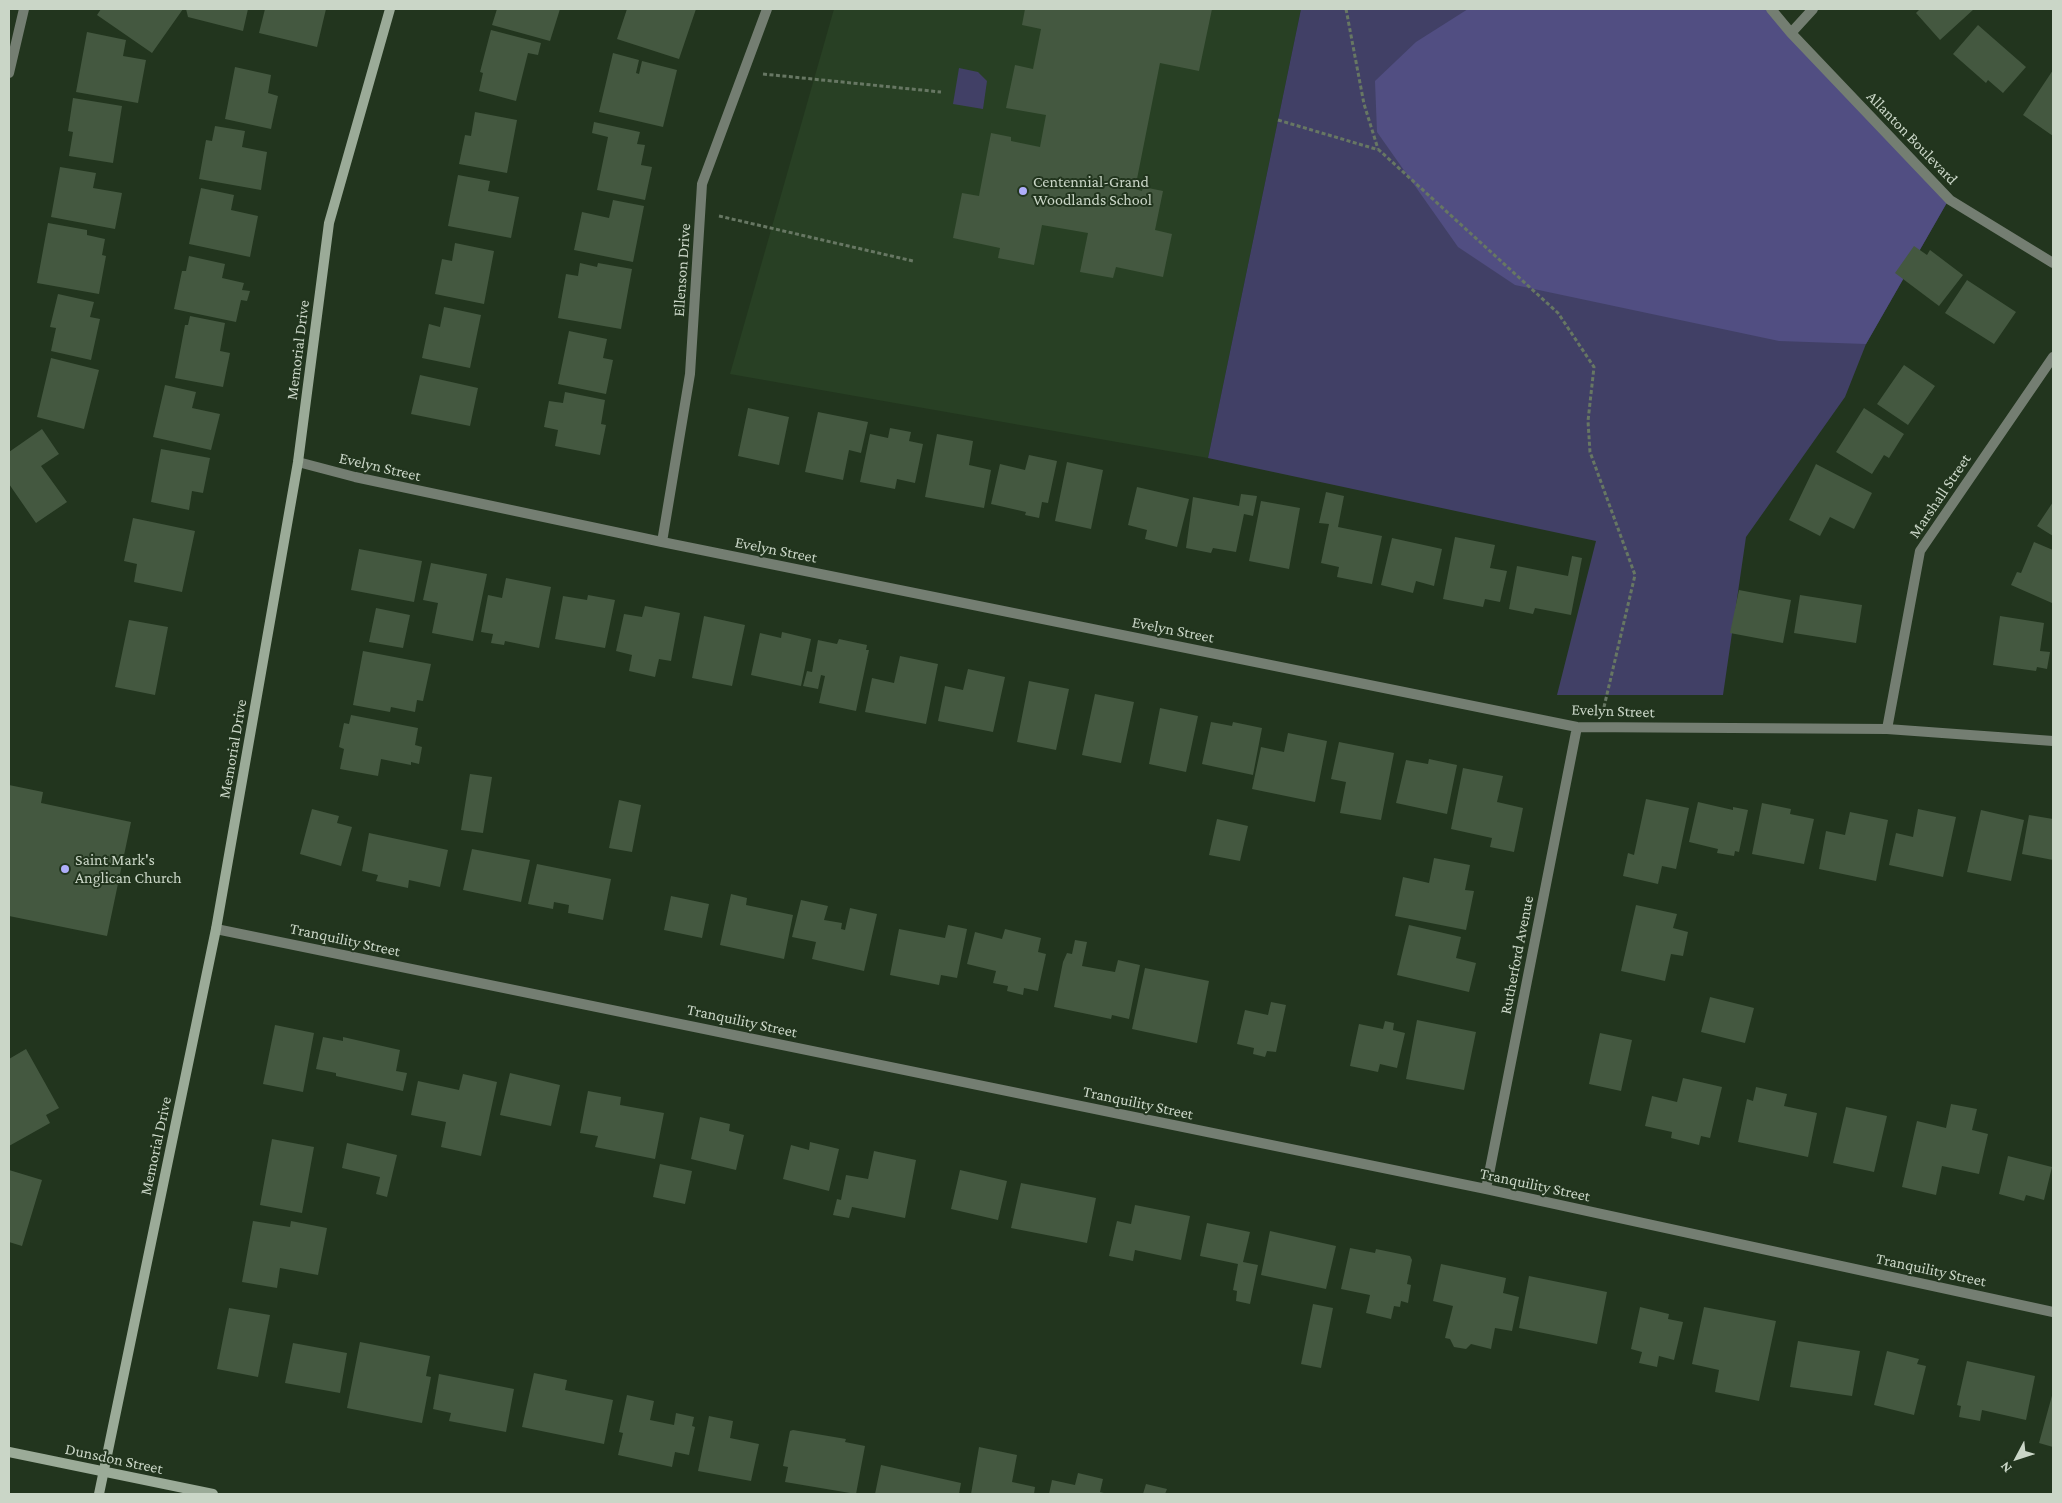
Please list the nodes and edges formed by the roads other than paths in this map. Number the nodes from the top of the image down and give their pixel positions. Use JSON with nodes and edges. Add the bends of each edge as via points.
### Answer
{"nodes":[{"id":1,"x":24,"y":9,"type":"edge"},
{"id":2,"x":390,"y":9,"type":"edge"},
{"id":3,"x":767,"y":9,"type":"edge"},
{"id":4,"x":1771,"y":9,"type":"edge"},
{"id":5,"x":1813,"y":9,"type":"edge"},
{"id":6,"x":1791,"y":34,"type":"junction"},
{"id":7,"x":9,"y":73,"type":"edge"},
{"id":8,"x":2053,"y":263,"type":"edge"},
{"id":9,"x":2053,"y":357,"type":"edge"},
{"id":10,"x":298,"y":462,"type":"junction"},
{"id":11,"x":662,"y":542,"type":"junction"},
{"id":12,"x":1577,"y":727,"type":"junction"},
{"id":13,"x":1887,"y":730,"type":"junction"},
{"id":14,"x":2053,"y":741,"type":"edge"},
{"id":15,"x":216,"y":929,"type":"junction"},
{"id":16,"x":1486,"y":1189,"type":"junction"},
{"id":17,"x":2053,"y":1312,"type":"edge"},
{"id":18,"x":9,"y":1452,"type":"edge"},
{"id":19,"x":104,"y":1472,"type":"junction"},
{"id":20,"x":99,"y":1494,"type":"edge"},
{"id":21,"x":213,"y":1494,"type":"edge"}],
"edges":[{"from":1,"to":7,"type":"street"},
{"from":2,"to":10,"type":"main road","name":"Memorial Drive","via":[[329,223]]},
{"from":3,"to":11,"type":"street","name":"Ellenson Drive","via":[[702,184],[690,374]]},
{"from":4,"to":6,"type":"street","name":"Allanton Boulevard"},
{"from":5,"to":6,"type":"street"},
{"from":6,"to":8,"type":"street","name":"Allanton Boulevard","via":[[1950,200]]},
{"from":9,"to":13,"type":"street","name":"Marshall Street","via":[[1920,551]]},
{"from":10,"to":11,"type":"street","name":"Evelyn Street","via":[[355,478]]},
{"from":10,"to":15,"type":"main road","name":"Memorial Drive"},
{"from":11,"to":12,"type":"street","name":"Evelyn Street"},
{"from":12,"to":13,"type":"street","name":"Evelyn Street"},
{"from":12,"to":16,"type":"street","name":"Rutherford Avenue"},
{"from":13,"to":14,"type":"street","name":"Evelyn Street"},
{"from":15,"to":16,"type":"street","name":"Tranquility Street"},
{"from":15,"to":19,"type":"main road","name":"Memorial Drive"},
{"from":16,"to":17,"type":"street","name":"Tranquility Street"},
{"from":18,"to":19,"type":"main road","name":"Dunsdon Street"},
{"from":19,"to":20,"type":"main road","name":"Memorial Drive"},
{"from":19,"to":21,"type":"main road","name":"Dunsdon Street"}]}
